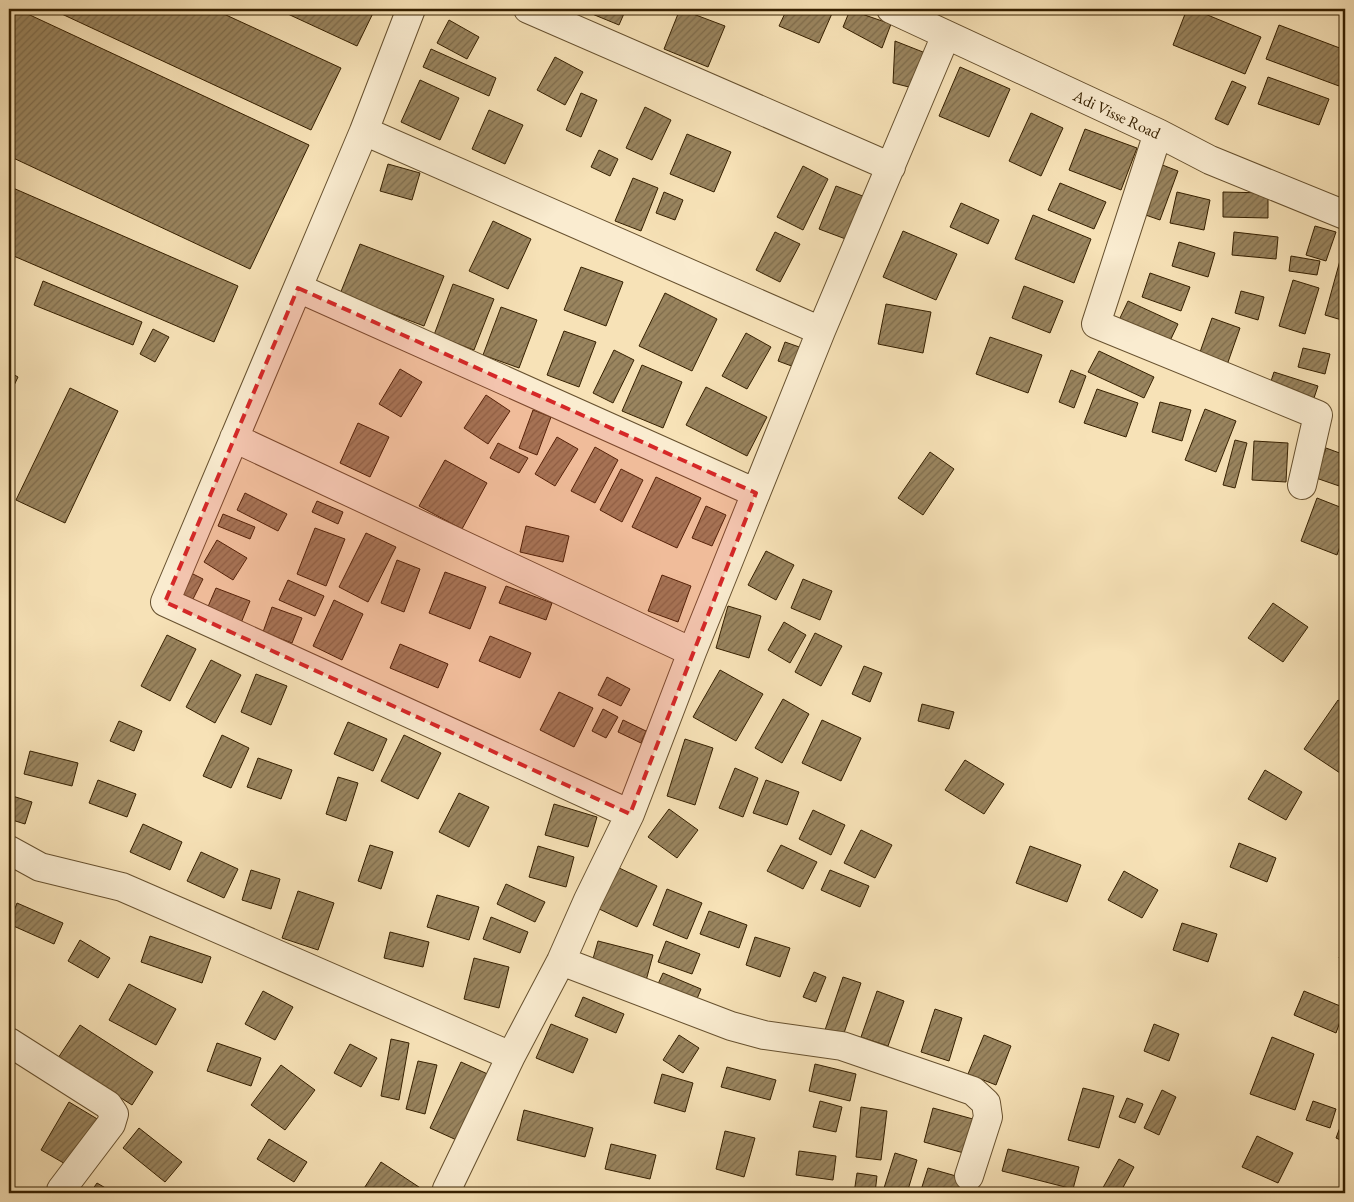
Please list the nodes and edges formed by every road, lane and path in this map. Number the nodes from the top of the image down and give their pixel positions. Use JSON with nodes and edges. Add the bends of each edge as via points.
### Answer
{"nodes":[{"id":1,"x":411,"y":9,"type":"edge"},
{"id":2,"x":528,"y":9,"type":"edge"},
{"id":3,"x":891,"y":9,"type":"edge"},
{"id":4,"x":946,"y":35,"type":"junction"},
{"id":5,"x":364,"y":131,"type":"junction"},
{"id":6,"x":1158,"y":133,"type":"junction"},
{"id":7,"x":891,"y":167,"type":"junction"},
{"id":8,"x":1345,"y":216,"type":"edge"},
{"id":9,"x":298,"y":288,"type":"junction"},
{"id":10,"x":821,"y":330,"type":"junction"},
{"id":11,"x":234,"y":438,"type":"junction"},
{"id":12,"x":1302,"y":485,"type":"dead end"},
{"id":13,"x":756,"y":493,"type":"junction"},
{"id":14,"x":692,"y":652,"type":"junction"},
{"id":15,"x":630,"y":814,"type":"junction"},
{"id":16,"x":9,"y":850,"type":"edge"},
{"id":17,"x":561,"y":961,"type":"junction"},
{"id":18,"x":9,"y":1042,"type":"edge"},
{"id":19,"x":511,"y":1056,"type":"junction"},
{"id":20,"x":969,"y":1176,"type":"dead end"},
{"id":21,"x":61,"y":1190,"type":"dead end"},
{"id":22,"x":446,"y":1193,"type":"edge"}],
"edges":[{"from":1,"to":5,"type":"street"},
{"from":2,"to":7,"type":"street"},
{"from":3,"to":4,"type":"street","name":"Adi Visse Road"},
{"from":4,"to":6,"type":"street","name":"Adi Visse Road"},
{"from":4,"to":7,"type":"street"},
{"from":5,"to":9,"type":"street"},
{"from":5,"to":10,"type":"street"},
{"from":6,"to":8,"type":"street","name":"Adi Visse Road","via":[[1210,160]]},
{"from":6,"to":12,"type":"street","via":[[1096,324],[1318,415]]},
{"from":7,"to":10,"type":"street"},
{"from":9,"to":11,"type":"street"},
{"from":9,"to":13,"type":"street"},
{"from":10,"to":13,"type":"street"},
{"from":11,"to":14,"type":"street"},
{"from":11,"to":15,"type":"street","via":[[165,602]]},
{"from":13,"to":14,"type":"street"},
{"from":14,"to":15,"type":"street"},
{"from":15,"to":17,"type":"street"},
{"from":16,"to":19,"type":"street","via":[[40,867],[122,887]]},
{"from":17,"to":19,"type":"street"},
{"from":17,"to":20,"type":"street","via":[[731,1026],[764,1035],[842,1046],[973,1091],[986,1103],[988,1117]]},
{"from":18,"to":21,"type":"street","via":[[108,1105],[114,1114],[111,1124]]},
{"from":19,"to":22,"type":"street"}]}
